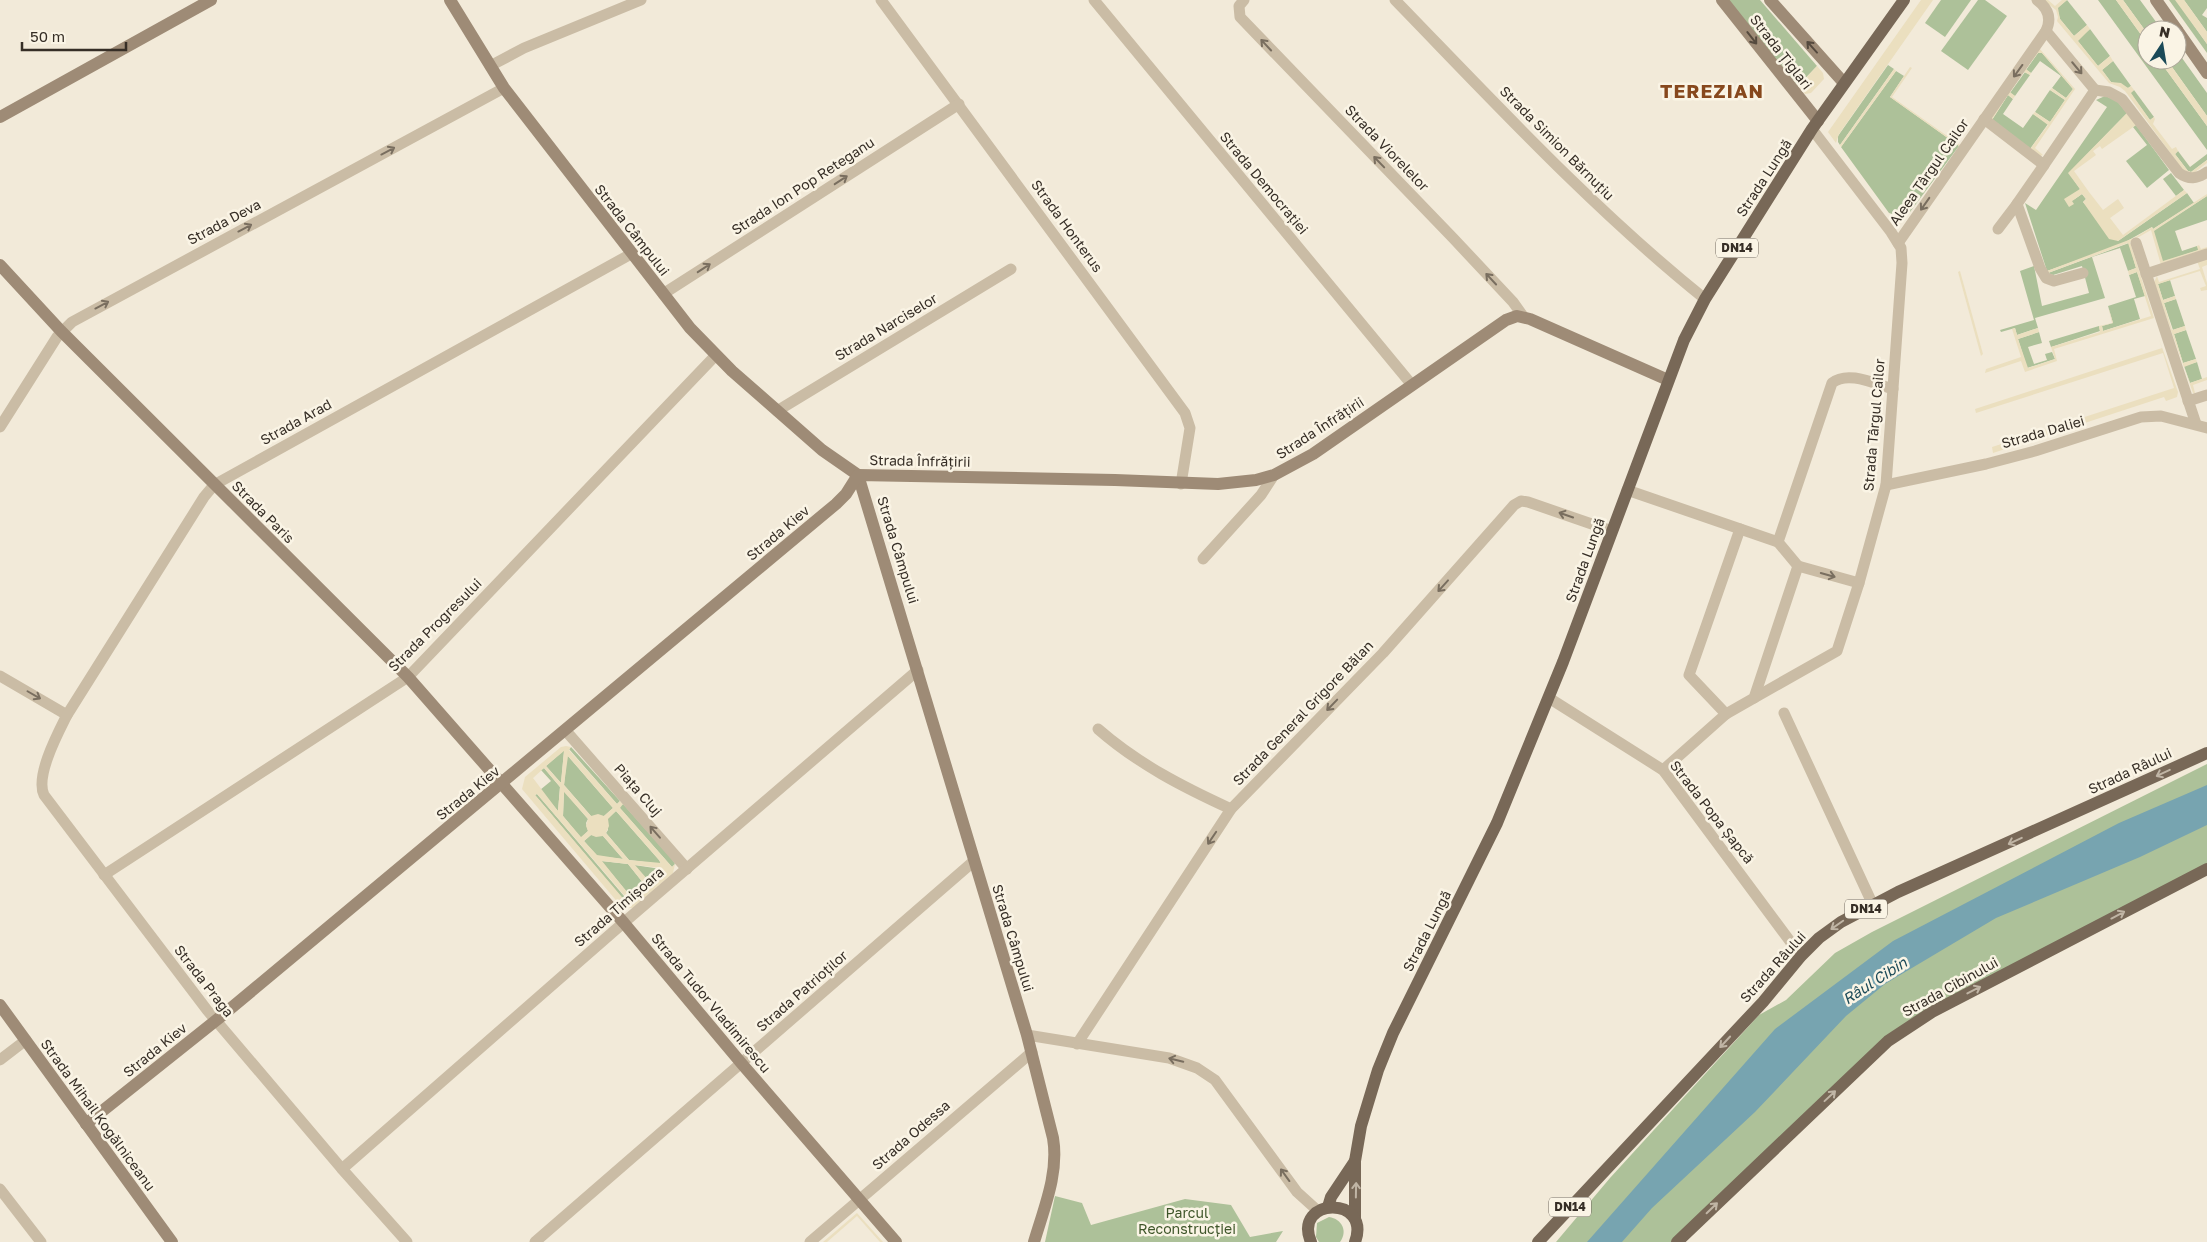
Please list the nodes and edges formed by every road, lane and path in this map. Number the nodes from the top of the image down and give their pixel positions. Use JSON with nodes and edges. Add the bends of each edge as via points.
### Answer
{"nodes":[{"id":1,"x":211,"y":0,"type":"edge"},
{"id":2,"x":450,"y":0,"type":"edge"},
{"id":3,"x":641,"y":0,"type":"edge"},
{"id":4,"x":881,"y":0,"type":"edge"},
{"id":5,"x":1094,"y":0,"type":"edge"},
{"id":6,"x":1244,"y":0,"type":"edge"},
{"id":7,"x":1395,"y":0,"type":"edge"},
{"id":8,"x":1722,"y":0,"type":"edge"},
{"id":9,"x":1770,"y":0,"type":"edge"},
{"id":10,"x":1904,"y":0,"type":"edge"},
{"id":11,"x":2037,"y":0,"type":"edge"},
{"id":12,"x":2156,"y":0,"type":"edge"},
{"id":13,"x":2170,"y":20,"type":"edge"},
{"id":14,"x":2046,"y":31,"type":"junction"},
{"id":15,"x":2187,"y":44,"type":"edge"},
{"id":16,"x":490,"y":66,"type":"junction"},
{"id":17,"x":2207,"y":73,"type":"edge"},
{"id":18,"x":1844,"y":83,"type":"junction"},
{"id":19,"x":504,"y":88,"type":"junction"},
{"id":20,"x":2095,"y":90,"type":"junction"},
{"id":21,"x":959,"y":104,"type":"junction"},
{"id":22,"x":0,"y":117,"type":"edge"},
{"id":23,"x":1984,"y":119,"type":"junction"},
{"id":24,"x":1815,"y":125,"type":"junction"},
{"id":25,"x":2044,"y":165,"type":"junction"},
{"id":26,"x":2207,"y":172,"type":"edge"},
{"id":27,"x":2017,"y":204,"type":"junction"},
{"id":28,"x":1998,"y":229,"type":"dead end"},
{"id":29,"x":1898,"y":243,"type":"junction"},
{"id":30,"x":2136,"y":243,"type":"dead end"},
{"id":31,"x":631,"y":254,"type":"junction"},
{"id":32,"x":2207,"y":254,"type":"edge"},
{"id":33,"x":0,"y":265,"type":"edge"},
{"id":34,"x":1011,"y":269,"type":"dead end"},
{"id":35,"x":2083,"y":273,"type":"dead end"},
{"id":36,"x":2146,"y":274,"type":"junction"},
{"id":37,"x":663,"y":294,"type":"junction"},
{"id":38,"x":1706,"y":299,"type":"junction"},
{"id":39,"x":1523,"y":316,"type":"junction"},
{"id":40,"x":61,"y":331,"type":"junction"},
{"id":41,"x":716,"y":356,"type":"junction"},
{"id":42,"x":1668,"y":380,"type":"junction"},
{"id":43,"x":1412,"y":385,"type":"junction"},
{"id":44,"x":1893,"y":389,"type":"junction"},
{"id":45,"x":2207,"y":395,"type":"edge"},
{"id":46,"x":2188,"y":400,"type":"junction"},
{"id":47,"x":777,"y":411,"type":"junction"},
{"id":48,"x":2196,"y":424,"type":"junction"},
{"id":49,"x":0,"y":427,"type":"edge"},
{"id":50,"x":2207,"y":428,"type":"edge"},
{"id":51,"x":858,"y":475,"type":"junction"},
{"id":52,"x":1274,"y":475,"type":"junction"},
{"id":53,"x":1181,"y":484,"type":"junction"},
{"id":54,"x":214,"y":485,"type":"junction"},
{"id":55,"x":1886,"y":485,"type":"junction"},
{"id":56,"x":1627,"y":490,"type":"junction"},
{"id":57,"x":1740,"y":530,"type":"junction"},
{"id":58,"x":1612,"y":531,"type":"junction"},
{"id":59,"x":1778,"y":542,"type":"junction"},
{"id":60,"x":1203,"y":559,"type":"dead end"},
{"id":61,"x":1798,"y":566,"type":"junction"},
{"id":62,"x":1859,"y":583,"type":"junction"},
{"id":63,"x":918,"y":670,"type":"junction"},
{"id":64,"x":0,"y":676,"type":"edge"},
{"id":65,"x":408,"y":677,"type":"junction"},
{"id":66,"x":1549,"y":698,"type":"junction"},
{"id":67,"x":1754,"y":698,"type":"junction"},
{"id":68,"x":1784,"y":713,"type":"dead end"},
{"id":69,"x":1726,"y":714,"type":"junction"},
{"id":70,"x":67,"y":715,"type":"junction"},
{"id":71,"x":1098,"y":729,"type":"dead end"},
{"id":72,"x":566,"y":731,"type":"junction"},
{"id":73,"x":2207,"y":753,"type":"edge"},
{"id":74,"x":1663,"y":770,"type":"junction"},
{"id":75,"x":503,"y":783,"type":"junction"},
{"id":76,"x":1231,"y":809,"type":"junction"},
{"id":77,"x":974,"y":861,"type":"junction"},
{"id":78,"x":687,"y":869,"type":"junction"},
{"id":79,"x":2207,"y":869,"type":"edge"},
{"id":80,"x":104,"y":875,"type":"junction"},
{"id":81,"x":1873,"y":905,"type":"junction"},
{"id":82,"x":624,"y":923,"type":"junction"},
{"id":83,"x":1801,"y":956,"type":"junction"},
{"id":84,"x":0,"y":1005,"type":"edge"},
{"id":85,"x":216,"y":1021,"type":"junction"},
{"id":86,"x":1027,"y":1035,"type":"junction"},
{"id":87,"x":26,"y":1040,"type":"junction"},
{"id":88,"x":1077,"y":1044,"type":"junction"},
{"id":89,"x":1032,"y":1052,"type":"junction"},
{"id":90,"x":0,"y":1060,"type":"edge"},
{"id":91,"x":742,"y":1064,"type":"junction"},
{"id":92,"x":86,"y":1124,"type":"junction"},
{"id":93,"x":1355,"y":1161,"type":"junction"},
{"id":94,"x":342,"y":1169,"type":"junction"},
{"id":95,"x":0,"y":1190,"type":"edge"},
{"id":96,"x":859,"y":1200,"type":"junction"},
{"id":97,"x":1323,"y":1209,"type":"junction"},
{"id":98,"x":1354,"y":1220,"type":"junction"},
{"id":99,"x":1356,"y":1239,"type":"edge"},
{"id":100,"x":41,"y":1242,"type":"edge"},
{"id":101,"x":172,"y":1242,"type":"edge"},
{"id":102,"x":407,"y":1242,"type":"edge"},
{"id":103,"x":535,"y":1242,"type":"edge"},
{"id":104,"x":810,"y":1242,"type":"edge"},
{"id":105,"x":896,"y":1242,"type":"edge"},
{"id":106,"x":1034,"y":1242,"type":"edge"},
{"id":107,"x":1311,"y":1242,"type":"edge"},
{"id":108,"x":1538,"y":1242,"type":"edge"},
{"id":109,"x":1677,"y":1242,"type":"edge"}],
"edges":[{"from":1,"to":22,"type":"street"},
{"from":2,"to":16,"type":"street","name":"Strada Câmpului"},
{"from":3,"to":16,"type":"street","via":[[524,48]]},
{"from":4,"to":21,"type":"street","name":"Strada Honterus"},
{"from":5,"to":43,"type":"street","name":"Strada Democrației"},
{"from":39,"to":6,"type":"street","name":"Strada Viorelelor","one_way":true,"via":[[1453,238],[1240,17],[1240,6]]},
{"from":7,"to":38,"type":"street","name":"Strada Simion Bărnuțiu","via":[[1589,197]]},
{"from":8,"to":24,"type":"street","name":"Strada Țiglari","one_way":true},
{"from":18,"to":9,"type":"street","name":"Strada Țiglari","one_way":true},
{"from":10,"to":18,"type":"main road","name":"Strada Lungă","number":"DN14"},
{"from":11,"to":14,"type":"street","via":[[2048,13]]},
{"from":12,"to":13,"type":"street"},
{"from":14,"to":20,"type":"street","one_way":true},
{"from":14,"to":23,"type":"street","name":"Aleea Târgul Cailor","one_way":true},
{"from":15,"to":17,"type":"street"},
{"from":16,"to":19,"type":"street","name":"Strada Câmpului"},
{"from":18,"to":24,"type":"main road","name":"Strada Lungă","number":"DN14"},
{"from":19,"to":31,"type":"street","name":"Strada Câmpului"},
{"from":40,"to":19,"type":"street","name":"Strada Deva","one_way":true,"via":[[83,315]]},
{"from":20,"to":25,"type":"street"},
{"from":20,"to":26,"type":"street","via":[[2109,92],[2122,99],[2184,177],[2194,178]]},
{"from":37,"to":21,"type":"street","name":"Strada Ion Pop Reteganu","one_way":true},
{"from":21,"to":53,"type":"street","name":"Strada Honterus","via":[[1185,413],[1190,428]]},
{"from":23,"to":25,"type":"street","name":"Aleea Târgul Cailor"},
{"from":23,"to":29,"type":"street","name":"Aleea Târgul Cailor","one_way":true},
{"from":24,"to":29,"type":"street","name":"Strada Târgul Cailor"},
{"from":24,"to":38,"type":"main road","name":"Strada Lungă","number":"DN14"},
{"from":25,"to":27,"type":"street"},
{"from":27,"to":28,"type":"street"},
{"from":27,"to":35,"type":"street","via":[[2046,278],[2054,281]]},
{"from":29,"to":44,"type":"street","name":"Strada Târgul Cailor","via":[[1902,264]]},
{"from":30,"to":36,"type":"street"},
{"from":31,"to":37,"type":"street","name":"Strada Câmpului"},
{"from":31,"to":54,"type":"street","name":"Strada Arad"},
{"from":32,"to":36,"type":"street"},
{"from":33,"to":40,"type":"street","name":"Strada Paris"},
{"from":34,"to":47,"type":"street","name":"Strada Narciselor"},
{"from":36,"to":46,"type":"street"},
{"from":37,"to":41,"type":"street","name":"Strada Câmpului"},
{"from":38,"to":42,"type":"main road","name":"Strada Lungă","number":"DN14","via":[[1684,340]]},
{"from":39,"to":42,"type":"street"},
{"from":39,"to":43,"type":"street","name":"Strada Înfrățirii","via":[[1512,316]]},
{"from":40,"to":49,"type":"street","name":"Strada Deva"},
{"from":40,"to":54,"type":"street","name":"Strada Paris"},
{"from":41,"to":47,"type":"street","name":"Strada Câmpului"},
{"from":41,"to":65,"type":"street","name":"Strada Progresului"},
{"from":42,"to":56,"type":"main road","name":"Strada Lungă","number":"DN14"},
{"from":43,"to":52,"type":"street","name":"Strada Înfrățirii","via":[[1313,454]]},
{"from":44,"to":55,"type":"street","name":"Strada Târgul Cailor"},
{"from":44,"to":59,"type":"street","via":[[1850,377],[1832,383]]},
{"from":45,"to":46,"type":"street"},
{"from":46,"to":48,"type":"street"},
{"from":47,"to":51,"type":"street","name":"Strada Câmpului","via":[[840,464]]},
{"from":48,"to":50,"type":"street","name":"Strada Daliei"},
{"from":48,"to":55,"type":"street","name":"Strada Daliei","via":[[2161,416],[2141,417],[2027,453]]},
{"from":51,"to":53,"type":"street","name":"Strada Înfrățirii"},
{"from":51,"to":63,"type":"street","name":"Strada Câmpului"},
{"from":51,"to":72,"type":"street","name":"Strada Kiev","via":[[836,504]]},
{"from":52,"to":53,"type":"street","name":"Strada Înfrățirii","via":[[1238,482]]},
{"from":52,"to":60,"type":"street","via":[[1261,495]]},
{"from":54,"to":65,"type":"street","name":"Strada Paris"},
{"from":54,"to":70,"type":"street","name":"Strada Arad"},
{"from":55,"to":62,"type":"street","name":"Strada Târgul Cailor"},
{"from":56,"to":57,"type":"street"},
{"from":56,"to":58,"type":"main road","name":"Strada Lungă","number":"DN14"},
{"from":57,"to":59,"type":"street"},
{"from":57,"to":69,"type":"street","via":[[1689,675]]},
{"from":58,"to":66,"type":"main road","name":"Strada Lungă","number":"DN14"},
{"from":58,"to":76,"type":"street","name":"Strada General Grigore Bălan","one_way":true,"via":[[1528,502],[1514,505],[1383,653]]},
{"from":59,"to":61,"type":"street"},
{"from":61,"to":62,"type":"street","one_way":true},
{"from":61,"to":67,"type":"street"},
{"from":62,"to":67,"type":"street","name":"Strada Târgul Cailor","via":[[1837,651]]},
{"from":63,"to":77,"type":"street","name":"Strada Câmpului"},
{"from":63,"to":78,"type":"street","name":"Strada Timișoara"},
{"from":64,"to":70,"type":"street","one_way":true},
{"from":65,"to":75,"type":"street","name":"Strada Paris"},
{"from":65,"to":80,"type":"street","name":"Strada Progresului"},
{"from":66,"to":74,"type":"street","name":"Strada Popa Șapcă"},
{"from":66,"to":93,"type":"main road","name":"Strada Lungă","number":"DN14","via":[[1497,823],[1393,1033],[1361,1126]]},
{"from":67,"to":69,"type":"street","name":"Strada Târgul Cailor"},
{"from":68,"to":81,"type":"street"},
{"from":69,"to":74,"type":"street","name":"Strada Târgul Cailor"},
{"from":70,"to":80,"type":"street","name":"Strada Praga","via":[[46,765],[42,790]]},
{"from":71,"to":76,"type":"street","via":[[1172,781]]},
{"from":72,"to":75,"type":"street","name":"Strada Kiev"},
{"from":78,"to":72,"type":"street","name":"Piața Cluj","one_way":true},
{"from":73,"to":81,"type":"main road","name":"Strada Râului","number":"DN14","one_way":true},
{"from":74,"to":83,"type":"street","name":"Strada Popa Șapcă"},
{"from":75,"to":82,"type":"street","name":"Strada Tudor Vladimirescu"},
{"from":75,"to":85,"type":"street","name":"Strada Kiev"},
{"from":76,"to":88,"type":"street","name":"Strada General Grigore Bălan","one_way":true},
{"from":77,"to":86,"type":"street","name":"Strada Câmpului"},
{"from":77,"to":91,"type":"street","name":"Strada Patrioților"},
{"from":78,"to":82,"type":"street","name":"Strada Timișoara"},
{"from":109,"to":79,"type":"main road","name":"Strada Cibinului","one_way":true,"via":[[1888,1041],[1906,1028]]},
{"from":80,"to":85,"type":"street","name":"Strada Praga"},
{"from":81,"to":83,"type":"main road","name":"Strada Râului","number":"DN14","one_way":true,"via":[[1841,922]]},
{"from":82,"to":91,"type":"street","name":"Strada Tudor Vladimirescu"},
{"from":82,"to":94,"type":"street","name":"Strada Timișoara"},
{"from":83,"to":108,"type":"main road","name":"Strada Râului","number":"DN14","one_way":true,"via":[[1763,1002]]},
{"from":84,"to":87,"type":"street","name":"Strada Mihail Kogălniceanu"},
{"from":85,"to":92,"type":"street","name":"Strada Kiev"},
{"from":85,"to":94,"type":"street","name":"Strada Praga"},
{"from":86,"to":88,"type":"street"},
{"from":86,"to":89,"type":"street","name":"Strada Câmpului"},
{"from":87,"to":90,"type":"street"},
{"from":87,"to":92,"type":"street","name":"Strada Mihail Kogălniceanu"},
{"from":97,"to":88,"type":"street","one_way":true,"via":[[1297,1192],[1223,1089],[1206,1073],[1169,1058]]},
{"from":89,"to":96,"type":"street","name":"Strada Odessa"},
{"from":89,"to":106,"type":"street","name":"Strada Câmpului","via":[[1055,1150],[1053,1174]]},
{"from":91,"to":96,"type":"street","name":"Strada Tudor Vladimirescu"},
{"from":91,"to":103,"type":"street","name":"Strada Patrioților"},
{"from":92,"to":101,"type":"street","name":"Strada Mihail Kogălniceanu"},
{"from":93,"to":97,"type":"main road","name":"Strada Lungă","number":"DN14"},
{"from":98,"to":93,"type":"main road","name":"Strada Lungă","number":"DN14","one_way":true},
{"from":94,"to":102,"type":"street","name":"Strada Praga"},
{"from":95,"to":100,"type":"street"},
{"from":96,"to":104,"type":"street","name":"Strada Odessa"},
{"from":96,"to":105,"type":"street","name":"Strada Tudor Vladimirescu"},
{"from":97,"to":98,"type":"main road","via":[[1341,1208]]},
{"from":97,"to":107,"type":"main road","number":"DN14","via":[[1310,1221]]},
{"from":98,"to":99,"type":"main road","number":"DN14"}]}
